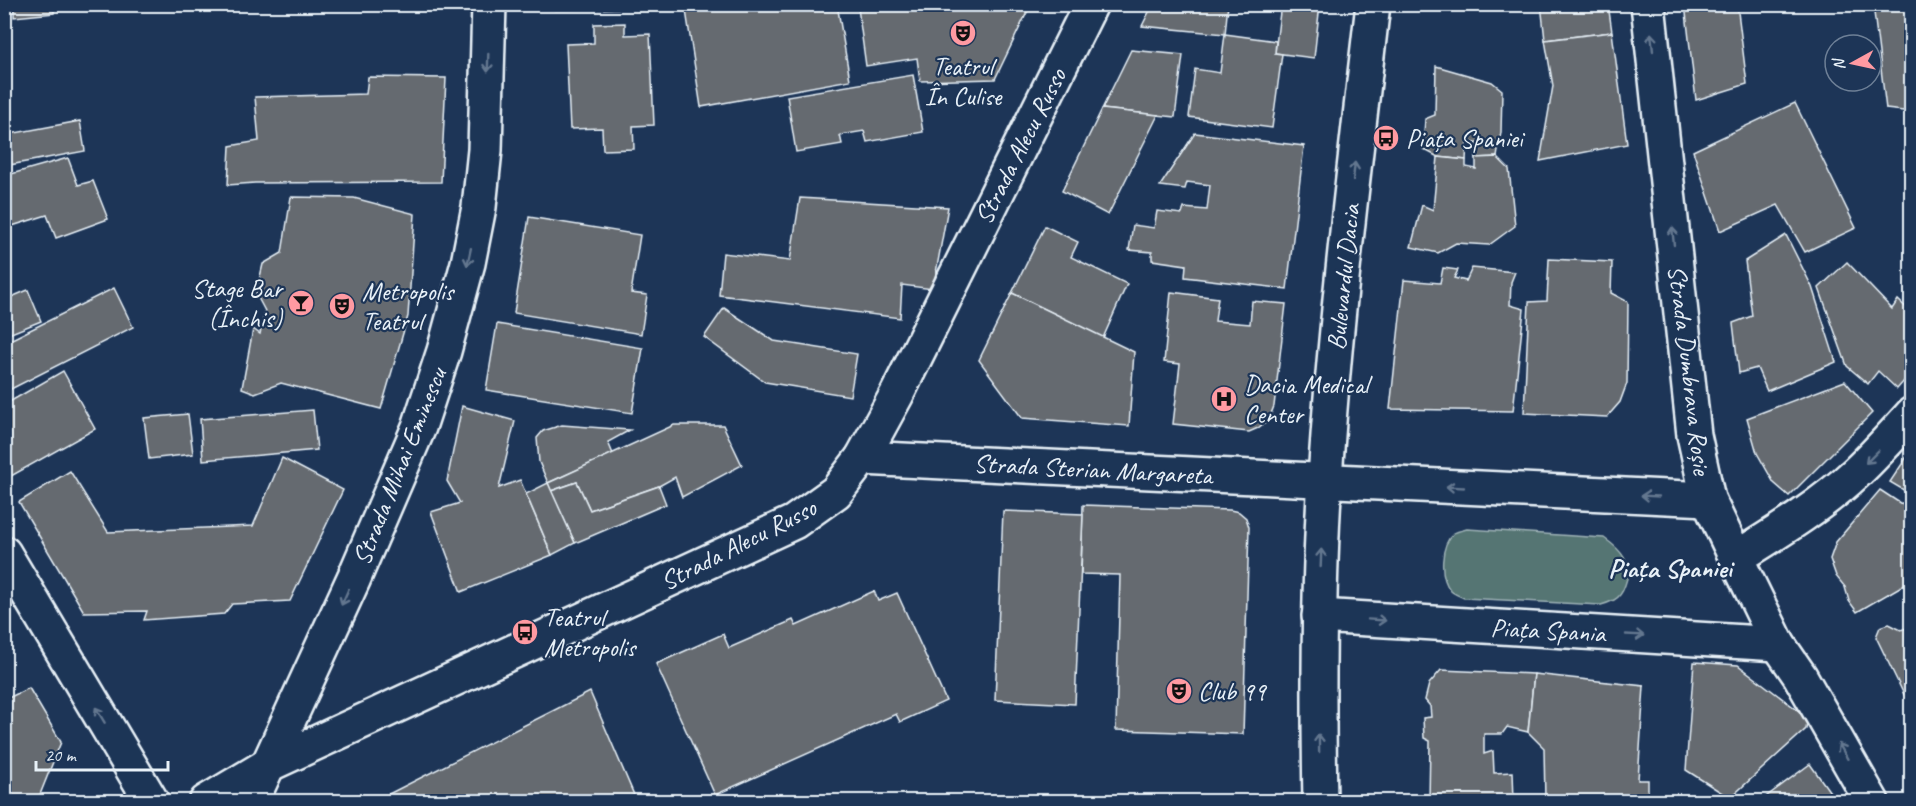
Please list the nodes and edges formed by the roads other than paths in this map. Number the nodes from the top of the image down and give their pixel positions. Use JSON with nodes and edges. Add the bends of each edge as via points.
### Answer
{"nodes":[{"id":1,"x":489,"y":4,"type":"edge"},
{"id":2,"x":1091,"y":4,"type":"edge"},
{"id":3,"x":1373,"y":4,"type":"edge"},
{"id":4,"x":1648,"y":4,"type":"edge"},
{"id":5,"x":1911,"y":414,"type":"edge"},
{"id":6,"x":862,"y":458,"type":"junction"},
{"id":7,"x":1324,"y":480,"type":"junction"},
{"id":8,"x":1708,"y":499,"type":"junction"},
{"id":9,"x":4,"y":553,"type":"edge"},
{"id":10,"x":1736,"y":558,"type":"junction"},
{"id":11,"x":1319,"y":616,"type":"junction"},
{"id":12,"x":1778,"y":644,"type":"junction"},
{"id":13,"x":268,"y":765,"type":"junction"},
{"id":14,"x":152,"y":801,"type":"edge"},
{"id":15,"x":206,"y":801,"type":"edge"},
{"id":16,"x":251,"y":801,"type":"edge"},
{"id":17,"x":1320,"y":801,"type":"edge"},
{"id":18,"x":1872,"y":801,"type":"edge"}],
"edges":[{"from":1,"to":13,"type":"street","name":"Strada Mihai Eminescu","one_way":true,"via":[[485,150],[479,207],[444,351],[419,427]]},
{"from":2,"to":6,"type":"street","name":"Strada Alecu Russo"},
{"from":7,"to":3,"type":"street","name":"Bulevardul Dacia","one_way":true},
{"from":8,"to":4,"type":"street","name":"Strada Dumbrava Roșie","one_way":true,"via":[[1694,435]]},
{"from":5,"to":10,"type":"street","one_way":true,"via":[[1827,498]]},
{"from":6,"to":7,"type":"street","name":"Strada Sterian Margareta"},
{"from":6,"to":13,"type":"street","name":"Strada Alecu Russo","via":[[836,492],[794,522]]},
{"from":8,"to":7,"type":"street","one_way":true},
{"from":11,"to":7,"type":"street","name":"Bulevardul Dacia","one_way":true},
{"from":8,"to":10,"type":"street","name":"Strada Dumbrava Roșie"},
{"from":14,"to":9,"type":"street","one_way":true},
{"from":10,"to":12,"type":"street","name":"Strada Dumbrava Roșie"},
{"from":11,"to":12,"type":"street","name":"Piața Spania","one_way":true},
{"from":17,"to":11,"type":"street","name":"Bulevardul Dacia","one_way":true},
{"from":18,"to":12,"type":"street","name":"Strada Dumbrava Roșie","one_way":true},
{"from":13,"to":15,"type":"street","name":"Strada Alecu Russo"},
{"from":13,"to":16,"type":"street","name":"Strada Mihai Eminescu"}]}
